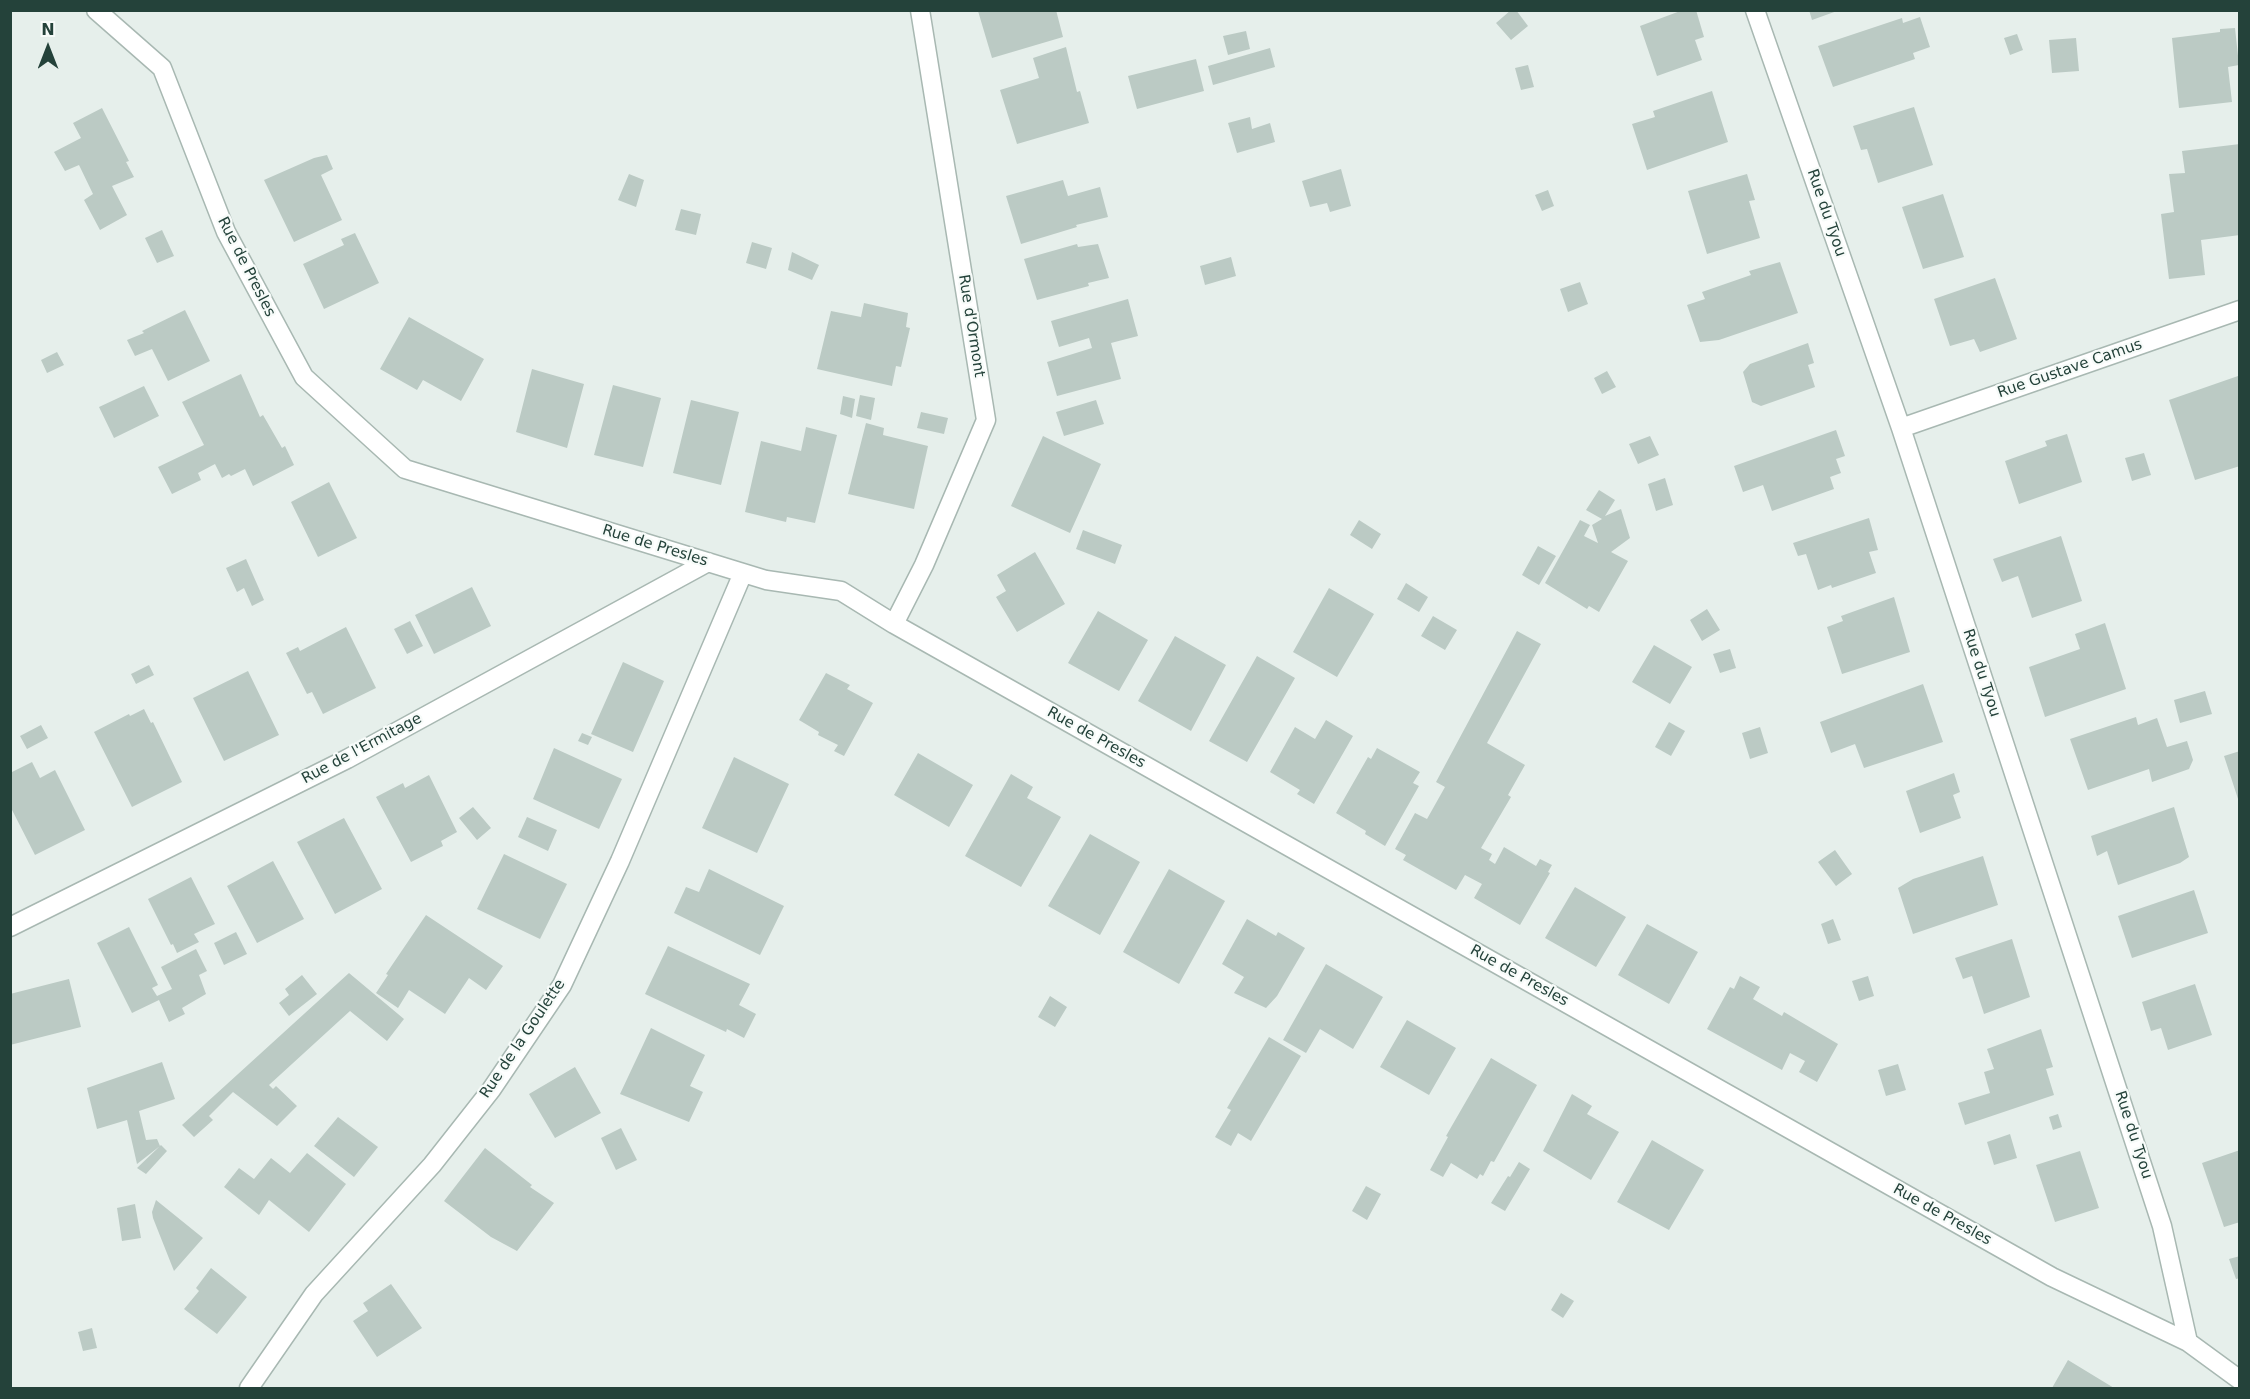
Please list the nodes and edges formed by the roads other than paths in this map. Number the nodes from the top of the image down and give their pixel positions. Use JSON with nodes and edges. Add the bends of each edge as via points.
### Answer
{"nodes":[{"id":1,"x":96,"y":10,"type":"edge"},
{"id":2,"x":920,"y":10,"type":"edge"},
{"id":3,"x":1755,"y":10,"type":"edge"},
{"id":4,"x":2240,"y":310,"type":"edge"},
{"id":5,"x":1901,"y":428,"type":"junction"},
{"id":6,"x":708,"y":562,"type":"junction"},
{"id":7,"x":742,"y":573,"type":"junction"},
{"id":8,"x":894,"y":624,"type":"junction"},
{"id":9,"x":10,"y":927,"type":"edge"},
{"id":10,"x":2188,"y":1342,"type":"junction"},
{"id":11,"x":2240,"y":1380,"type":"edge"},
{"id":12,"x":249,"y":1389,"type":"edge"}],
"edges":[{"from":1,"to":6,"type":"street","name":"Rue de Presles","via":[[162,68],[225,232],[304,376],[405,469]]},
{"from":2,"to":8,"type":"street","name":"Rue d'Ormont","via":[[986,420],[924,565]]},
{"from":3,"to":5,"type":"street","name":"Rue du Tyou"},
{"from":4,"to":5,"type":"street","name":"Rue Gustave Camus"},
{"from":5,"to":10,"type":"street","name":"Rue du Tyou","via":[[2162,1226]]},
{"from":6,"to":7,"type":"street","name":"Rue de Presles"},
{"from":6,"to":9,"type":"street","name":"Rue de l'Ermitage","via":[[347,759]]},
{"from":7,"to":8,"type":"street","name":"Rue de Presles","via":[[841,591]]},
{"from":7,"to":12,"type":"street","name":"Rue de la Goulette","via":[[620,861],[562,985],[490,1090],[432,1165],[314,1294]]},
{"from":8,"to":10,"type":"street","name":"Rue de Presles","via":[[2052,1277]]},
{"from":10,"to":11,"type":"street","name":"Rue de Presles"}]}
